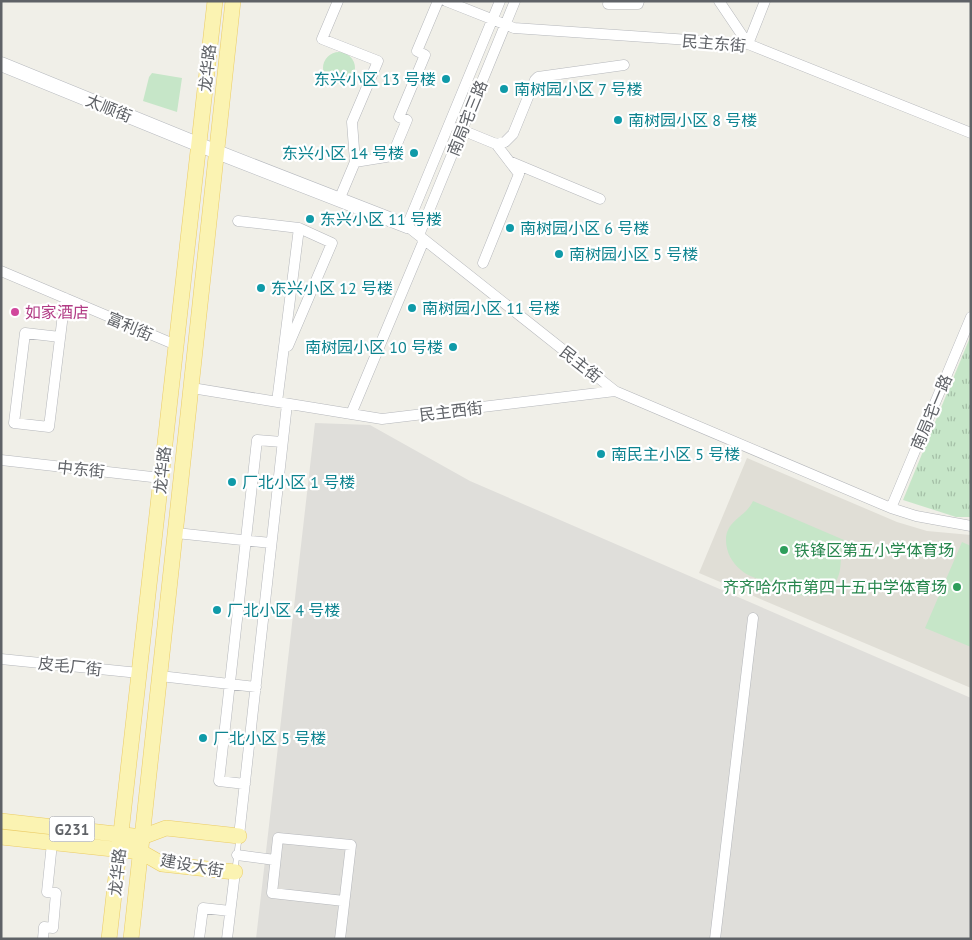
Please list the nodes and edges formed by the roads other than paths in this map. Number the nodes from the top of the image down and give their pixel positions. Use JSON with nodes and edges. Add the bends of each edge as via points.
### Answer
{"nodes":[{"id":1,"x":215,"y":1,"type":"edge"},
{"id":2,"x":233,"y":1,"type":"edge"},
{"id":3,"x":338,"y":1,"type":"edge"},
{"id":4,"x":438,"y":1,"type":"edge"},
{"id":5,"x":446,"y":1,"type":"edge"},
{"id":6,"x":500,"y":1,"type":"edge"},
{"id":7,"x":515,"y":1,"type":"edge"},
{"id":8,"x":639,"y":1,"type":"edge"},
{"id":9,"x":719,"y":1,"type":"edge"},
{"id":10,"x":765,"y":1,"type":"edge"},
{"id":11,"x":608,"y":4,"type":"dead end"},
{"id":12,"x":492,"y":20,"type":"junction"},
{"id":13,"x":505,"y":25,"type":"junction"},
{"id":14,"x":748,"y":44,"type":"junction"},
{"id":15,"x":1,"y":64,"type":"edge"},
{"id":16,"x":624,"y":65,"type":"dead end"},
{"id":17,"x":449,"y":125,"type":"junction"},
{"id":18,"x":462,"y":130,"type":"junction"},
{"id":19,"x":971,"y":133,"type":"edge"},
{"id":20,"x":199,"y":144,"type":"junction"},
{"id":21,"x":496,"y":144,"type":"junction"},
{"id":22,"x":217,"y":152,"type":"junction"},
{"id":23,"x":508,"y":160,"type":"junction"},
{"id":24,"x":355,"y":162,"type":"junction"},
{"id":25,"x":600,"y":199,"type":"dead end"},
{"id":26,"x":339,"y":200,"type":"junction"},
{"id":27,"x":238,"y":221,"type":"dead end"},
{"id":28,"x":407,"y":226,"type":"junction"},
{"id":29,"x":298,"y":228,"type":"junction"},
{"id":30,"x":421,"y":237,"type":"junction"},
{"id":31,"x":483,"y":263,"type":"dead end"},
{"id":32,"x":1,"y":272,"type":"edge"},
{"id":33,"x":65,"y":298,"type":"junction"},
{"id":34,"x":971,"y":317,"type":"edge"},
{"id":35,"x":60,"y":337,"type":"junction"},
{"id":36,"x":176,"y":345,"type":"junction"},
{"id":37,"x":282,"y":357,"type":"junction"},
{"id":38,"x":192,"y":388,"type":"junction"},
{"id":39,"x":615,"y":391,"type":"junction"},
{"id":40,"x":282,"y":403,"type":"junction"},
{"id":41,"x":350,"y":414,"type":"junction"},
{"id":42,"x":282,"y":442,"type":"junction"},
{"id":43,"x":1,"y":460,"type":"edge"},
{"id":44,"x":161,"y":478,"type":"junction"},
{"id":45,"x":891,"y":508,"type":"junction"},
{"id":46,"x":971,"y":526,"type":"edge"},
{"id":47,"x":176,"y":533,"type":"junction"},
{"id":48,"x":246,"y":540,"type":"junction"},
{"id":49,"x":271,"y":543,"type":"junction"},
{"id":50,"x":753,"y":618,"type":"dead end"},
{"id":51,"x":1,"y":659,"type":"edge"},
{"id":52,"x":139,"y":673,"type":"junction"},
{"id":53,"x":160,"y":676,"type":"junction"},
{"id":54,"x":230,"y":684,"type":"junction"},
{"id":55,"x":256,"y":687,"type":"junction"},
{"id":56,"x":245,"y":784,"type":"junction"},
{"id":57,"x":1,"y":822,"type":"edge"},
{"id":58,"x":121,"y":834,"type":"junction"},
{"id":59,"x":239,"y":836,"type":"junction"},
{"id":60,"x":1,"y":837,"type":"edge"},
{"id":61,"x":142,"y":837,"type":"junction"},
{"id":62,"x":52,"y":843,"type":"junction"},
{"id":63,"x":119,"y":850,"type":"junction"},
{"id":64,"x":140,"y":852,"type":"junction"},
{"id":65,"x":237,"y":855,"type":"junction"},
{"id":66,"x":275,"y":860,"type":"junction"},
{"id":67,"x":235,"y":872,"type":"junction"},
{"id":68,"x":344,"y":901,"type":"junction"},
{"id":69,"x":230,"y":911,"type":"junction"},
{"id":70,"x":42,"y":939,"type":"edge"},
{"id":71,"x":109,"y":939,"type":"edge"},
{"id":72,"x":131,"y":939,"type":"edge"},
{"id":73,"x":199,"y":939,"type":"edge"},
{"id":74,"x":227,"y":939,"type":"edge"},
{"id":75,"x":340,"y":939,"type":"edge"},
{"id":76,"x":715,"y":939,"type":"edge"}],
"edges":[{"from":1,"to":20,"type":"main road","name":"龙华路"},
{"from":2,"to":22,"type":"main road","name":"龙华路"},
{"from":3,"to":24,"type":"street","via":[[322,39],[378,61],[352,122]]},
{"from":4,"to":24,"type":"street","via":[[417,51],[425,55],[399,117],[407,120],[392,156]]},
{"from":5,"to":12,"type":"street","name":"民主东街"},
{"from":6,"to":12,"type":"street","name":"南局宅三路"},
{"from":7,"to":13,"type":"street","name":"南局宅三路"},
{"from":8,"to":11,"type":"street","via":[[638,4]]},
{"from":9,"to":14,"type":"street"},
{"from":10,"to":14,"type":"street"},
{"from":12,"to":13,"type":"street","name":"民主东街"},
{"from":12,"to":17,"type":"street","name":"南局宅三路"},
{"from":13,"to":14,"type":"street","name":"民主东街"},
{"from":13,"to":18,"type":"street","name":"南局宅三路"},
{"from":14,"to":19,"type":"street","name":"民主东街"},
{"from":15,"to":20,"type":"street","name":"太顺街"},
{"from":16,"to":21,"type":"street","via":[[538,77],[513,134],[505,142]]},
{"from":17,"to":18,"type":"street"},
{"from":17,"to":28,"type":"street","name":"南局宅三路"},
{"from":18,"to":21,"type":"street"},
{"from":18,"to":30,"type":"street","name":"南局宅三路"},
{"from":20,"to":22,"type":"street","name":"太顺街"},
{"from":20,"to":36,"type":"main road","name":"龙华路"},
{"from":21,"to":23,"type":"street"},
{"from":22,"to":26,"type":"street","name":"民主街"},
{"from":22,"to":38,"type":"main road","name":"龙华路"},
{"from":23,"to":25,"type":"street"},
{"from":23,"to":31,"type":"street","via":[[519,174]]},
{"from":24,"to":26,"type":"street"},
{"from":26,"to":28,"type":"street","name":"民主街"},
{"from":27,"to":29,"type":"street"},
{"from":28,"to":30,"type":"street","name":"民主街"},
{"from":29,"to":37,"type":"street"},
{"from":29,"to":37,"type":"street","via":[[332,243]]},
{"from":30,"to":39,"type":"street","name":"民主街"},
{"from":30,"to":41,"type":"street","name":"南局宅三路"},
{"from":32,"to":33,"type":"street","name":"富利街"},
{"from":33,"to":35,"type":"street"},
{"from":33,"to":36,"type":"street","name":"富利街"},
{"from":34,"to":45,"type":"street","name":"南局宅一路"},
{"from":35,"to":35,"type":"street","via":[[49,427],[14,423],[25,333]]},
{"from":36,"to":44,"type":"main road","name":"龙华路"},
{"from":37,"to":40,"type":"street"},
{"from":38,"to":40,"type":"street","name":"民主西街"},
{"from":38,"to":47,"type":"main road","name":"龙华路"},
{"from":39,"to":41,"type":"street","name":"民主西街","via":[[382,419]]},
{"from":39,"to":45,"type":"street","name":"民主街"},
{"from":40,"to":41,"type":"street","name":"民主西街"},
{"from":40,"to":42,"type":"street"},
{"from":42,"to":48,"type":"street","via":[[257,440]]},
{"from":42,"to":49,"type":"street"},
{"from":43,"to":44,"type":"street","name":"中东街"},
{"from":44,"to":52,"type":"main road","name":"龙华路"},
{"from":45,"to":46,"type":"street","name":"民主街"},
{"from":47,"to":48,"type":"street"},
{"from":47,"to":53,"type":"main road","name":"龙华路"},
{"from":48,"to":49,"type":"street"},
{"from":48,"to":54,"type":"street"},
{"from":49,"to":55,"type":"street"},
{"from":50,"to":76,"type":"street"},
{"from":51,"to":52,"type":"street","name":"皮毛厂街"},
{"from":52,"to":58,"type":"main road","name":"龙华路"},
{"from":53,"to":54,"type":"street"},
{"from":53,"to":61,"type":"main road","name":"龙华路"},
{"from":54,"to":55,"type":"street"},
{"from":54,"to":56,"type":"street","via":[[219,781]]},
{"from":55,"to":56,"type":"street"},
{"from":56,"to":59,"type":"street"},
{"from":57,"to":58,"type":"main road","name":"建设大街","number":"G231"},
{"from":58,"to":61,"type":"main road","name":"建设大街","number":"G231"},
{"from":58,"to":63,"type":"main road","name":"龙华路"},
{"from":59,"to":61,"type":"main road","name":"建设大街","via":[[166,828]]},
{"from":59,"to":65,"type":"lane"},
{"from":60,"to":62,"type":"main road","name":"建设大街","number":"G231"},
{"from":61,"to":64,"type":"main road","name":"龙华路"},
{"from":62,"to":63,"type":"main road","name":"建设大街","number":"G231"},
{"from":62,"to":70,"type":"street","via":[[47,892],[56,893],[53,928],[44,927]]},
{"from":63,"to":64,"type":"main road","name":"建设大街"},
{"from":63,"to":71,"type":"main road","name":"龙华路"},
{"from":64,"to":67,"type":"main road","name":"建设大街","via":[[162,864]]},
{"from":64,"to":72,"type":"main road","name":"龙华路"},
{"from":65,"to":66,"type":"street"},
{"from":65,"to":67,"type":"lane"},
{"from":66,"to":68,"type":"street","via":[[272,893]]},
{"from":66,"to":68,"type":"street","via":[[278,838],[351,845]]},
{"from":67,"to":69,"type":"street"},
{"from":68,"to":75,"type":"street"},
{"from":69,"to":73,"type":"street","via":[[203,908]]},
{"from":69,"to":74,"type":"street"}]}
